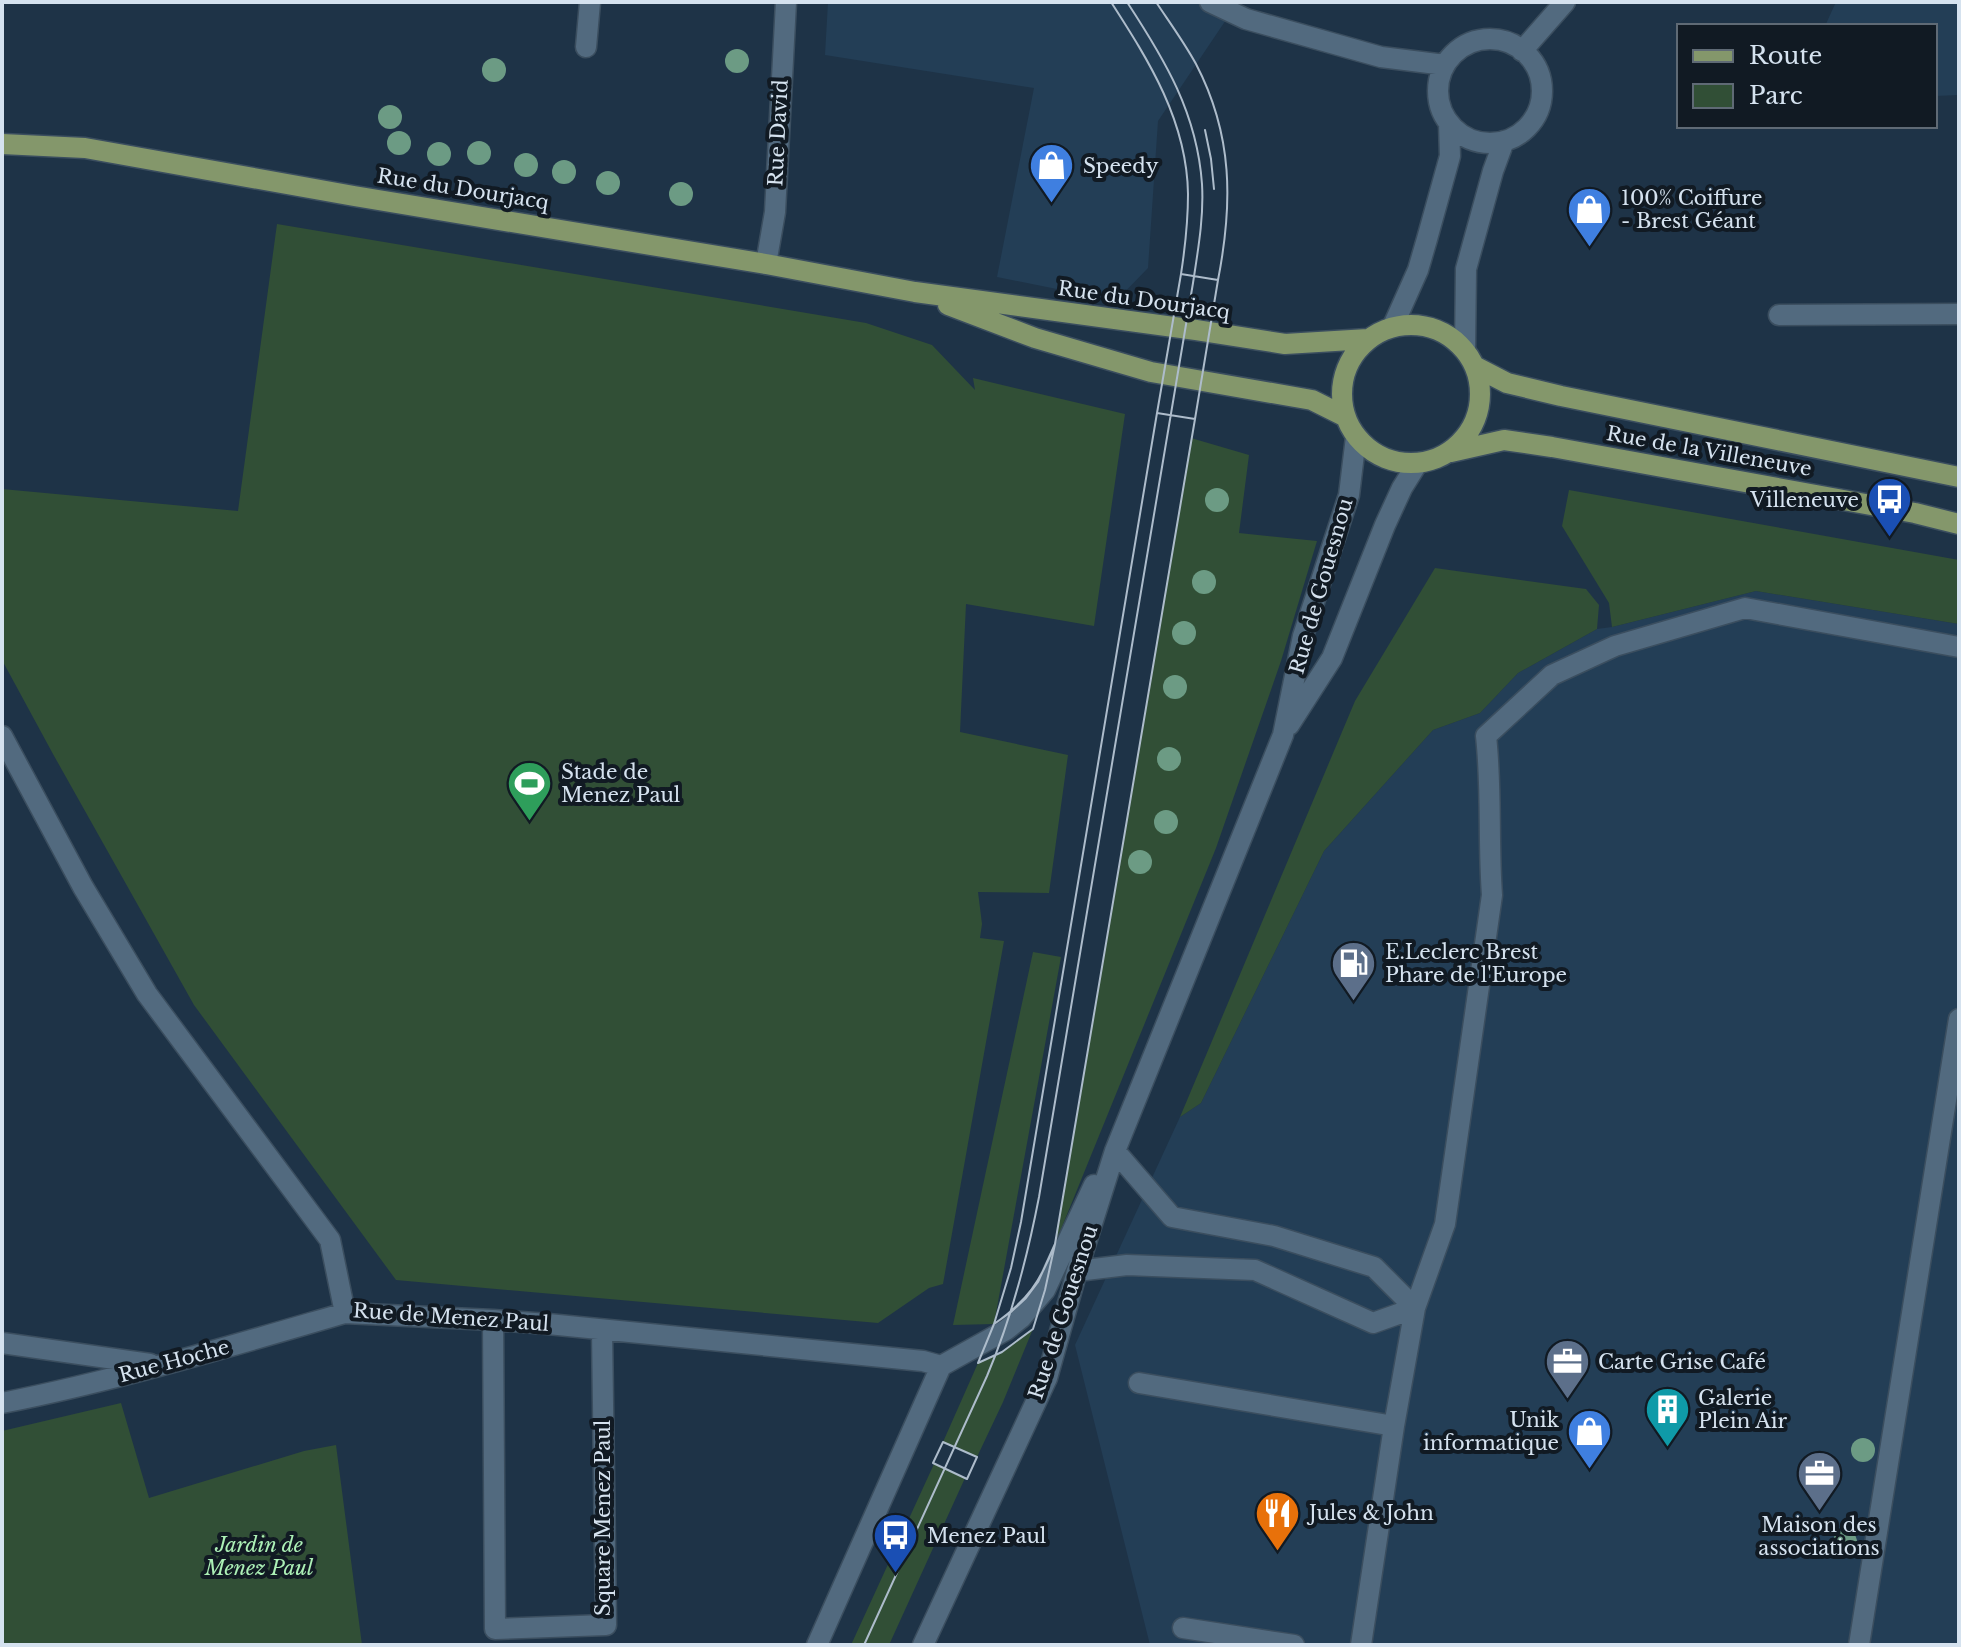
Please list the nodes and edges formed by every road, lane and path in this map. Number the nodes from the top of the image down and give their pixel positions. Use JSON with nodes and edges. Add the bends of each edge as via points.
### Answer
{"nodes":[{"id":1,"x":590,"y":2,"type":"edge"},
{"id":2,"x":786,"y":2,"type":"edge"},
{"id":3,"x":1210,"y":2,"type":"edge"},
{"id":4,"x":1565,"y":2,"type":"edge"},
{"id":5,"x":586,"y":47,"type":"dead end"},
{"id":6,"x":1522,"y":51,"type":"junction"},
{"id":7,"x":1445,"y":65,"type":"junction"},
{"id":8,"x":1449,"y":124,"type":"junction"},
{"id":9,"x":1504,"y":141,"type":"junction"},
{"id":10,"x":2,"y":144,"type":"edge"},
{"id":11,"x":766,"y":264,"type":"junction"},
{"id":12,"x":915,"y":292,"type":"junction"},
{"id":13,"x":1959,"y":314,"type":"edge"},
{"id":14,"x":1779,"y":315,"type":"dead end"},
{"id":15,"x":1393,"y":326,"type":"junction"},
{"id":16,"x":1368,"y":339,"type":"junction"},
{"id":17,"x":1470,"y":358,"type":"junction"},
{"id":18,"x":1344,"y":416,"type":"junction"},
{"id":19,"x":1356,"y":437,"type":"junction"},
{"id":20,"x":1451,"y":452,"type":"junction"},
{"id":21,"x":1417,"y":464,"type":"junction"},
{"id":22,"x":1959,"y":477,"type":"edge"},
{"id":23,"x":1959,"y":524,"type":"edge"},
{"id":24,"x":1959,"y":647,"type":"edge"},
{"id":25,"x":1283,"y":735,"type":"junction"},
{"id":26,"x":2,"y":736,"type":"edge"},
{"id":27,"x":1959,"y":1019,"type":"edge"},
{"id":28,"x":1115,"y":1151,"type":"junction"},
{"id":29,"x":1077,"y":1271,"type":"junction"},
{"id":30,"x":1415,"y":1308,"type":"junction"},
{"id":31,"x":345,"y":1313,"type":"junction"},
{"id":32,"x":493,"y":1320,"type":"junction"},
{"id":33,"x":602,"y":1330,"type":"junction"},
{"id":34,"x":2,"y":1343,"type":"edge"},
{"id":35,"x":162,"y":1366,"type":"junction"},
{"id":36,"x":941,"y":1366,"type":"junction"},
{"id":37,"x":1139,"y":1383,"type":"dead end"},
{"id":38,"x":2,"y":1403,"type":"edge"},
{"id":39,"x":1394,"y":1426,"type":"junction"},
{"id":40,"x":1183,"y":1628,"type":"dead end"},
{"id":41,"x":817,"y":1645,"type":"edge"},
{"id":42,"x":923,"y":1645,"type":"edge"},
{"id":43,"x":1294,"y":1645,"type":"edge"},
{"id":44,"x":1361,"y":1645,"type":"edge"},
{"id":45,"x":1859,"y":1645,"type":"edge"}],
"edges":[{"from":1,"to":5,"type":"street"},
{"from":2,"to":11,"type":"street","name":"Rue David","via":[[775,212]]},
{"from":3,"to":7,"type":"street","via":[[1246,19],[1381,57]]},
{"from":4,"to":6,"type":"street"},
{"from":6,"to":7,"type":"street","via":[[1507,42],[1472,42]]},
{"from":6,"to":9,"type":"street","via":[[1540,77],[1539,109],[1519,135]]},
{"from":7,"to":8,"type":"street","via":[[1438,95]]},
{"from":8,"to":9,"type":"street","via":[[1474,141]]},
{"from":8,"to":15,"type":"street","via":[[1450,156],[1427,239]]},
{"from":9,"to":17,"type":"street","via":[[1466,269]]},
{"from":10,"to":11,"type":"main road","name":"Rue du Dourjacq","via":[[85,148]]},
{"from":11,"to":12,"type":"main road","name":"Rue du Dourjacq"},
{"from":12,"to":16,"type":"main road","name":"Rue du Dourjacq","via":[[1285,344]]},
{"from":12,"to":18,"type":"main road","name":"Rue du Dourjacq","via":[[1035,338],[1151,372],[1312,400]]},
{"from":13,"to":14,"type":"street"},
{"from":15,"to":16,"type":"main road"},
{"from":15,"to":17,"type":"main road","via":[[1432,327],[1450,336]]},
{"from":16,"to":18,"type":"main road","via":[[1349,361],[1341,388]]},
{"from":17,"to":20,"type":"main road","via":[[1481,390],[1478,414]]},
{"from":17,"to":22,"type":"main road","name":"Rue de la Villeneuve","via":[[1507,383]]},
{"from":18,"to":19,"type":"main road"},
{"from":19,"to":21,"type":"main road","via":[[1383,458]]},
{"from":19,"to":25,"type":"street","name":"Rue de Gouesnou","via":[[1349,495],[1303,636]]},
{"from":20,"to":21,"type":"main road"},
{"from":20,"to":23,"type":"main road","name":"Rue de la Villeneuve","via":[[1504,440]]},
{"from":21,"to":25,"type":"street","name":"Rue de Gouesnou","via":[[1385,525],[1332,658]]},
{"from":24,"to":30,"type":"street","via":[[1745,608],[1615,646],[1552,675],[1486,736],[1492,895],[1445,1224]]},
{"from":25,"to":28,"type":"street","name":"Rue de Gouesnou"},
{"from":26,"to":31,"type":"street","name":"Rue de Menez Paul","via":[[147,994],[330,1240]]},
{"from":27,"to":45,"type":"street"},
{"from":28,"to":29,"type":"street","name":"Rue de Gouesnou"},
{"from":28,"to":30,"type":"street","via":[[1172,1217],[1274,1236],[1374,1267]]},
{"from":28,"to":36,"type":"street","name":"Rue de Gouesnou","via":[[1045,1290],[1006,1330]]},
{"from":29,"to":30,"type":"street","via":[[1127,1265],[1255,1270],[1373,1323]]},
{"from":29,"to":42,"type":"street","name":"Rue de Gouesnou","via":[[1047,1378]]},
{"from":30,"to":39,"type":"street"},
{"from":31,"to":32,"type":"street","name":"Rue de Menez Paul"},
{"from":31,"to":35,"type":"street","name":"Rue Hoche"},
{"from":32,"to":33,"type":"street","name":"Rue de Menez Paul"},
{"from":32,"to":33,"type":"street","name":"Square Menez Paul","via":[[495,1629],[606,1625]]},
{"from":33,"to":36,"type":"street","name":"Rue de Menez Paul"},
{"from":34,"to":35,"type":"street"},
{"from":35,"to":38,"type":"street","name":"Rue Hoche"},
{"from":36,"to":41,"type":"street"},
{"from":37,"to":39,"type":"street"},
{"from":39,"to":44,"type":"street"},
{"from":40,"to":43,"type":"street"}]}
